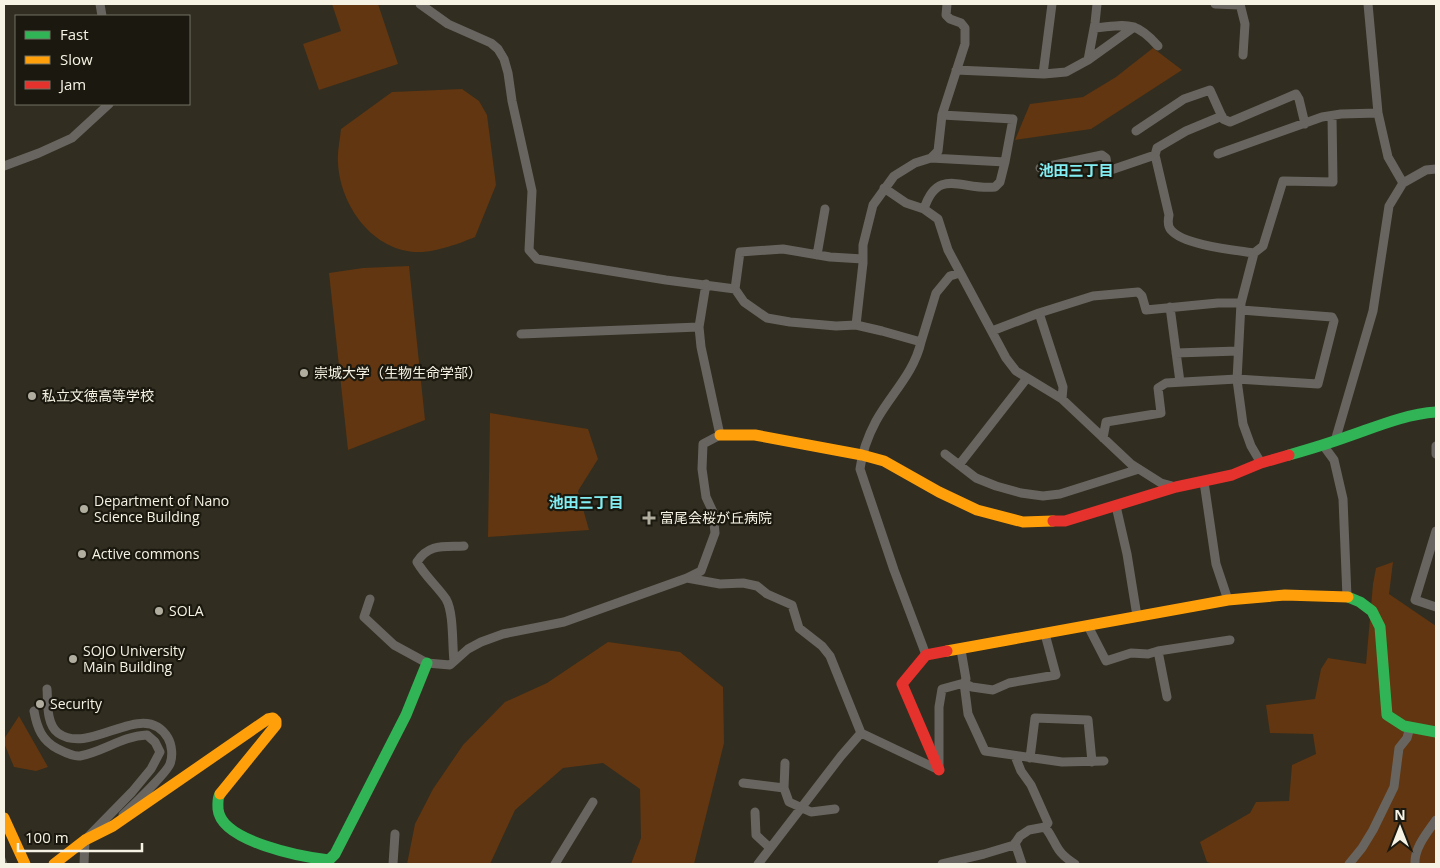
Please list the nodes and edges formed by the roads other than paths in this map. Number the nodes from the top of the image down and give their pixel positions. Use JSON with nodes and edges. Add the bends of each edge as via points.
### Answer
{"nodes":[{"id":1,"x":420,"y":4,"type":"edge"},
{"id":2,"x":948,"y":4,"type":"edge"},
{"id":3,"x":1052,"y":4,"type":"edge"},
{"id":4,"x":1097,"y":4,"type":"edge"},
{"id":5,"x":1215,"y":4,"type":"edge"},
{"id":6,"x":1240,"y":4,"type":"edge"},
{"id":7,"x":1368,"y":4,"type":"edge"},
{"id":8,"x":1134,"y":27,"type":"junction"},
{"id":9,"x":1094,"y":28,"type":"junction"},
{"id":10,"x":1158,"y":46,"type":"dead end"},
{"id":11,"x":1243,"y":55,"type":"dead end"},
{"id":12,"x":1088,"y":60,"type":"junction"},
{"id":13,"x":956,"y":70,"type":"junction"},
{"id":14,"x":1043,"y":74,"type":"junction"},
{"id":15,"x":108,"y":105,"type":"edge"},
{"id":16,"x":1378,"y":113,"type":"junction"},
{"id":17,"x":942,"y":115,"type":"junction"},
{"id":18,"x":1222,"y":116,"type":"junction"},
{"id":19,"x":1332,"y":116,"type":"junction"},
{"id":20,"x":1305,"y":124,"type":"junction"},
{"id":21,"x":1136,"y":132,"type":"dead end"},
{"id":22,"x":1218,"y":154,"type":"dead end"},
{"id":23,"x":1155,"y":156,"type":"junction"},
{"id":24,"x":931,"y":158,"type":"junction"},
{"id":25,"x":1005,"y":162,"type":"junction"},
{"id":26,"x":4,"y":166,"type":"edge"},
{"id":27,"x":1040,"y":168,"type":"dead end"},
{"id":28,"x":1436,"y":168,"type":"edge"},
{"id":29,"x":1403,"y":183,"type":"junction"},
{"id":30,"x":884,"y":188,"type":"junction"},
{"id":31,"x":825,"y":209,"type":"dead end"},
{"id":32,"x":924,"y":209,"type":"junction"},
{"id":33,"x":1254,"y":253,"type":"junction"},
{"id":34,"x":817,"y":254,"type":"junction"},
{"id":35,"x":863,"y":259,"type":"junction"},
{"id":36,"x":960,"y":273,"type":"junction"},
{"id":37,"x":706,"y":284,"type":"junction"},
{"id":38,"x":735,"y":288,"type":"junction"},
{"id":39,"x":1241,"y":306,"type":"junction"},
{"id":40,"x":1170,"y":307,"type":"junction"},
{"id":41,"x":1039,"y":313,"type":"junction"},
{"id":42,"x":856,"y":325,"type":"junction"},
{"id":43,"x":700,"y":327,"type":"junction"},
{"id":44,"x":992,"y":331,"type":"junction"},
{"id":45,"x":521,"y":334,"type":"dead end"},
{"id":46,"x":921,"y":342,"type":"junction"},
{"id":47,"x":1238,"y":350,"type":"junction"},
{"id":48,"x":1176,"y":353,"type":"junction"},
{"id":49,"x":1027,"y":378,"type":"junction"},
{"id":50,"x":1237,"y":378,"type":"junction"},
{"id":51,"x":1180,"y":382,"type":"junction"},
{"id":52,"x":1062,"y":399,"type":"junction"},
{"id":53,"x":1436,"y":412,"type":"edge"},
{"id":54,"x":720,"y":435,"type":"junction"},
{"id":55,"x":1104,"y":438,"type":"junction"},
{"id":56,"x":1335,"y":441,"type":"junction"},
{"id":57,"x":1323,"y":445,"type":"junction"},
{"id":58,"x":1436,"y":446,"type":"edge"},
{"id":59,"x":945,"y":454,"type":"dead end"},
{"id":60,"x":1436,"y":454,"type":"edge"},
{"id":61,"x":862,"y":455,"type":"junction"},
{"id":62,"x":1261,"y":463,"type":"junction"},
{"id":63,"x":959,"y":465,"type":"junction"},
{"id":64,"x":1138,"y":469,"type":"junction"},
{"id":65,"x":1204,"y":482,"type":"junction"},
{"id":66,"x":1176,"y":487,"type":"junction"},
{"id":67,"x":1116,"y":506,"type":"junction"},
{"id":68,"x":1436,"y":531,"type":"edge"},
{"id":69,"x":464,"y":546,"type":"dead end"},
{"id":70,"x":687,"y":578,"type":"junction"},
{"id":71,"x":1346,"y":597,"type":"junction"},
{"id":72,"x":370,"y":599,"type":"dead end"},
{"id":73,"x":1228,"y":600,"type":"junction"},
{"id":74,"x":1436,"y":607,"type":"edge"},
{"id":75,"x":1137,"y":616,"type":"junction"},
{"id":76,"x":1088,"y":626,"type":"junction"},
{"id":77,"x":1045,"y":634,"type":"junction"},
{"id":78,"x":1230,"y":640,"type":"dead end"},
{"id":79,"x":961,"y":650,"type":"junction"},
{"id":80,"x":1158,"y":651,"type":"junction"},
{"id":81,"x":926,"y":655,"type":"junction"},
{"id":82,"x":454,"y":661,"type":"junction"},
{"id":83,"x":426,"y":663,"type":"junction"},
{"id":84,"x":964,"y":682,"type":"junction"},
{"id":85,"x":47,"y":689,"type":"dead end"},
{"id":86,"x":1167,"y":697,"type":"dead end"},
{"id":87,"x":34,"y":712,"type":"dead end"},
{"id":88,"x":1410,"y":727,"type":"junction"},
{"id":89,"x":1436,"y":732,"type":"edge"},
{"id":90,"x":861,"y":733,"type":"junction"},
{"id":91,"x":1015,"y":756,"type":"junction"},
{"id":92,"x":1030,"y":758,"type":"junction"},
{"id":93,"x":1104,"y":761,"type":"dead end"},
{"id":94,"x":1092,"y":762,"type":"junction"},
{"id":95,"x":785,"y":763,"type":"dead end"},
{"id":96,"x":940,"y":770,"type":"junction"},
{"id":97,"x":743,"y":783,"type":"dead end"},
{"id":98,"x":784,"y":788,"type":"junction"},
{"id":99,"x":593,"y":802,"type":"dead end"},
{"id":100,"x":802,"y":807,"type":"junction"},
{"id":101,"x":835,"y":809,"type":"dead end"},
{"id":102,"x":755,"y":812,"type":"dead end"},
{"id":103,"x":4,"y":818,"type":"edge"},
{"id":104,"x":1436,"y":820,"type":"edge"},
{"id":105,"x":113,"y":826,"type":"junction"},
{"id":106,"x":1045,"y":827,"type":"junction"},
{"id":107,"x":395,"y":834,"type":"dead end"},
{"id":108,"x":85,"y":840,"type":"junction"},
{"id":109,"x":1015,"y":843,"type":"junction"},
{"id":110,"x":770,"y":848,"type":"junction"},
{"id":111,"x":330,"y":863,"type":"edge"},
{"id":112,"x":24,"y":864,"type":"edge"},
{"id":113,"x":54,"y":864,"type":"edge"},
{"id":114,"x":84,"y":864,"type":"edge"},
{"id":115,"x":393,"y":864,"type":"edge"},
{"id":116,"x":555,"y":864,"type":"edge"},
{"id":117,"x":758,"y":864,"type":"edge"},
{"id":118,"x":942,"y":864,"type":"edge"},
{"id":119,"x":1022,"y":864,"type":"edge"},
{"id":120,"x":1075,"y":864,"type":"edge"},
{"id":121,"x":1349,"y":864,"type":"edge"},
{"id":122,"x":1415,"y":864,"type":"edge"}],
"edges":[{"from":1,"to":37,"type":"street","via":[[448,24],[491,43],[504,59],[532,191],[529,250],[537,259]]},
{"from":2,"to":13,"type":"street","via":[[946,15],[965,28],[965,44]]},
{"from":3,"to":14,"type":"street"},
{"from":4,"to":9,"type":"street"},
{"from":5,"to":6,"type":"street"},
{"from":6,"to":11,"type":"street","via":[[1245,24]]},
{"from":7,"to":16,"type":"street"},
{"from":8,"to":9,"type":"street"},
{"from":8,"to":10,"type":"street","via":[[1145,32]]},
{"from":8,"to":12,"type":"street"},
{"from":9,"to":12,"type":"street"},
{"from":12,"to":14,"type":"street","via":[[1066,72]]},
{"from":13,"to":14,"type":"street"},
{"from":13,"to":17,"type":"street"},
{"from":15,"to":26,"type":"street","via":[[72,138]]},
{"from":16,"to":19,"type":"street"},
{"from":16,"to":29,"type":"street","via":[[1388,157]]},
{"from":17,"to":24,"type":"street","via":[[938,151]]},
{"from":17,"to":25,"type":"street","via":[[1012,119]]},
{"from":18,"to":20,"type":"street","via":[[1230,122],[1296,94]]},
{"from":18,"to":21,"type":"street","via":[[1210,90],[1184,99]]},
{"from":18,"to":23,"type":"street","via":[[1157,148]]},
{"from":19,"to":20,"type":"street"},
{"from":19,"to":33,"type":"street","via":[[1333,182],[1283,181],[1263,246]]},
{"from":20,"to":22,"type":"street"},
{"from":23,"to":27,"type":"street","via":[[1108,171],[1106,158],[1102,156]]},
{"from":23,"to":33,"type":"street","via":[[1171,230],[1186,240]]},
{"from":24,"to":25,"type":"street"},
{"from":24,"to":30,"type":"street","via":[[894,176]]},
{"from":25,"to":32,"type":"street","via":[[1000,182],[995,188],[938,185],[928,195]]},
{"from":28,"to":29,"type":"street"},
{"from":29,"to":56,"type":"street","via":[[1389,206],[1373,312]]},
{"from":30,"to":32,"type":"street","via":[[906,203]]},
{"from":30,"to":35,"type":"street","via":[[873,205]]},
{"from":31,"to":34,"type":"street"},
{"from":32,"to":36,"type":"street","via":[[938,219]]},
{"from":33,"to":39,"type":"street"},
{"from":34,"to":35,"type":"street"},
{"from":34,"to":38,"type":"street","via":[[783,249],[740,252]]},
{"from":35,"to":42,"type":"street"},
{"from":36,"to":44,"type":"street"},
{"from":36,"to":46,"type":"street","via":[[950,276],[936,293]]},
{"from":37,"to":38,"type":"street"},
{"from":37,"to":43,"type":"street"},
{"from":38,"to":42,"type":"street","via":[[744,302],[767,318],[836,326]]},
{"from":39,"to":40,"type":"street"},
{"from":39,"to":47,"type":"street"},
{"from":39,"to":50,"type":"street","via":[[1332,317],[1334,321],[1318,384]]},
{"from":40,"to":41,"type":"street","via":[[1146,310],[1138,292],[1093,296]]},
{"from":40,"to":48,"type":"street"},
{"from":41,"to":44,"type":"street"},
{"from":41,"to":52,"type":"street","via":[[1063,387]]},
{"from":42,"to":46,"type":"street"},
{"from":43,"to":45,"type":"street"},
{"from":43,"to":54,"type":"street","via":[[701,347]]},
{"from":44,"to":49,"type":"street","via":[[1006,358],[1016,371]]},
{"from":46,"to":61,"type":"street","via":[[910,371],[876,421]]},
{"from":47,"to":48,"type":"street"},
{"from":47,"to":50,"type":"street"},
{"from":48,"to":51,"type":"street"},
{"from":49,"to":52,"type":"street"},
{"from":49,"to":63,"type":"street"},
{"from":50,"to":51,"type":"street"},
{"from":50,"to":62,"type":"street","via":[[1243,424]]},
{"from":51,"to":55,"type":"street","via":[[1166,383],[1158,388],[1161,412],[1106,422]]},
{"from":52,"to":55,"type":"street"},
{"from":53,"to":56,"type":"street","via":[[1397,419]]},
{"from":54,"to":61,"type":"street","via":[[755,436]]},
{"from":54,"to":70,"type":"street","via":[[703,444],[702,468],[715,533],[701,571]]},
{"from":55,"to":64,"type":"street"},
{"from":56,"to":57,"type":"street"},
{"from":57,"to":62,"type":"street"},
{"from":57,"to":71,"type":"street","via":[[1334,460],[1343,499]]},
{"from":58,"to":60,"type":"street"},
{"from":59,"to":63,"type":"street"},
{"from":61,"to":67,"type":"street","via":[[884,461],[977,510],[1023,522],[1065,521]]},
{"from":61,"to":81,"type":"street","via":[[860,469]]},
{"from":62,"to":65,"type":"street"},
{"from":63,"to":64,"type":"street","via":[[976,478],[996,486],[1044,496]]},
{"from":64,"to":66,"type":"street"},
{"from":65,"to":66,"type":"street"},
{"from":65,"to":73,"type":"street","via":[[1216,564]]},
{"from":66,"to":67,"type":"street"},
{"from":67,"to":75,"type":"street"},
{"from":68,"to":74,"type":"street","via":[[1415,600]]},
{"from":69,"to":82,"type":"street","via":[[437,547],[423,553],[417,562],[447,601]]},
{"from":70,"to":82,"type":"street","via":[[564,622],[488,639]]},
{"from":70,"to":90,"type":"street","via":[[707,583],[757,586],[792,605],[799,628],[830,656]]},
{"from":71,"to":73,"type":"street","via":[[1285,595]]},
{"from":71,"to":88,"type":"street","via":[[1372,611],[1378,621],[1387,715],[1393,721]]},
{"from":72,"to":83,"type":"street","via":[[364,617],[394,645]]},
{"from":73,"to":75,"type":"street"},
{"from":75,"to":76,"type":"street"},
{"from":76,"to":77,"type":"street"},
{"from":76,"to":80,"type":"street","via":[[1106,661],[1131,653]]},
{"from":77,"to":79,"type":"street","via":[[1021,636]]},
{"from":77,"to":84,"type":"street","via":[[1056,675],[1009,683],[993,690],[972,687]]},
{"from":78,"to":80,"type":"street"},
{"from":79,"to":81,"type":"street"},
{"from":79,"to":84,"type":"street"},
{"from":80,"to":86,"type":"street"},
{"from":81,"to":96,"type":"street","via":[[902,684]]},
{"from":82,"to":83,"type":"street","via":[[450,665]]},
{"from":83,"to":111,"type":"street","via":[[406,715]]},
{"from":84,"to":91,"type":"street","via":[[968,714],[985,751]]},
{"from":84,"to":96,"type":"street","via":[[942,689],[938,707]]},
{"from":85,"to":105,"type":"street","via":[[50,722],[57,732],[71,738],[88,738],[150,723],[163,730],[170,741],[170,764]]},
{"from":87,"to":108,"type":"street","via":[[36,727],[45,741],[66,754],[78,756],[134,736],[147,735],[160,752],[132,792]]},
{"from":88,"to":89,"type":"street"},
{"from":88,"to":121,"type":"street","via":[[1399,748],[1394,787],[1373,830]]},
{"from":90,"to":96,"type":"street"},
{"from":90,"to":100,"type":"street"},
{"from":91,"to":92,"type":"street"},
{"from":91,"to":106,"type":"street","via":[[1048,823]]},
{"from":92,"to":94,"type":"street"},
{"from":92,"to":94,"type":"street","via":[[1035,718],[1088,720]]},
{"from":93,"to":94,"type":"street"},
{"from":95,"to":98,"type":"street"},
{"from":97,"to":98,"type":"street"},
{"from":98,"to":100,"type":"street","via":[[789,802]]},
{"from":99,"to":116,"type":"street"},
{"from":100,"to":101,"type":"street","via":[[811,812]]},
{"from":100,"to":110,"type":"street"},
{"from":102,"to":110,"type":"street","via":[[756,836]]},
{"from":103,"to":112,"type":"street"},
{"from":104,"to":122,"type":"street","via":[[1422,840],[1414,857]]},
{"from":105,"to":108,"type":"street"},
{"from":105,"to":111,"type":"street","via":[[273,718],[276,726],[218,797],[220,818],[239,834],[258,842]]},
{"from":106,"to":109,"type":"street","via":[[1030,830]]},
{"from":106,"to":120,"type":"street","via":[[1056,848]]},
{"from":107,"to":115,"type":"street"},
{"from":108,"to":113,"type":"street"},
{"from":108,"to":114,"type":"street"},
{"from":109,"to":118,"type":"street"},
{"from":109,"to":119,"type":"street"},
{"from":110,"to":117,"type":"street"}]}
